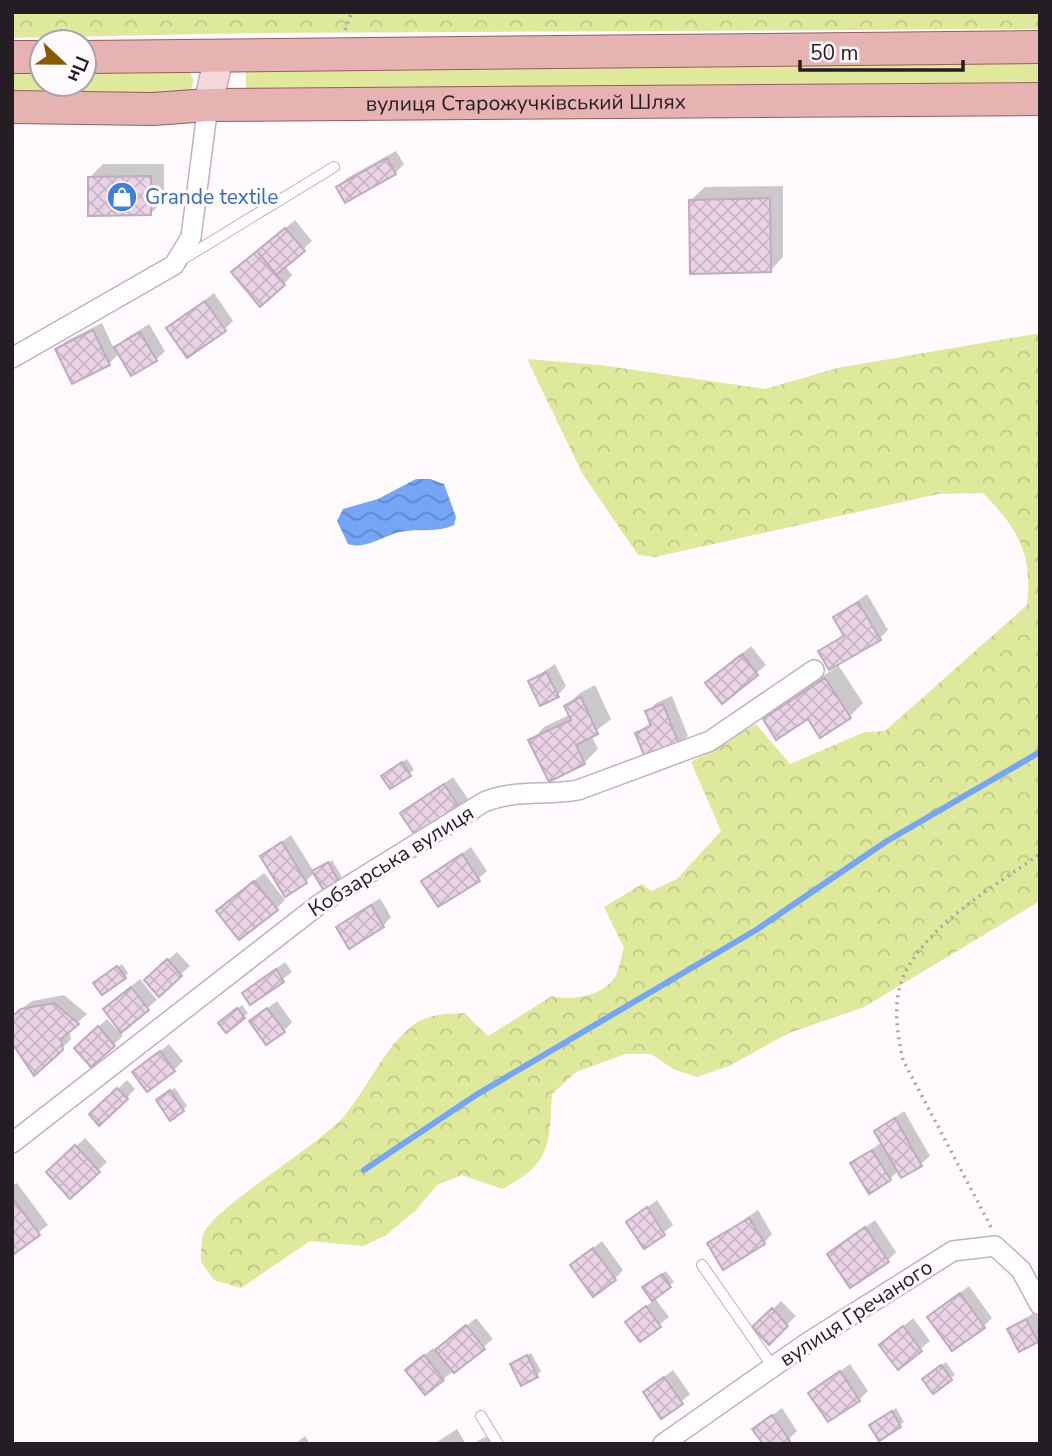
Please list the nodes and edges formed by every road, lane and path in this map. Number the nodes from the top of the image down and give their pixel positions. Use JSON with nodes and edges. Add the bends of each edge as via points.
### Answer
{"nodes":[{"id":1,"x":1040,"y":47,"type":"edge"},
{"id":2,"x":219,"y":56,"type":"junction"},
{"id":3,"x":98,"y":57,"type":"edge"},
{"id":4,"x":1040,"y":99,"type":"edge"},
{"id":5,"x":208,"y":106,"type":"junction"},
{"id":6,"x":12,"y":107,"type":"edge"},
{"id":7,"x":334,"y":167,"type":"dead end"},
{"id":8,"x":174,"y":265,"type":"junction"},
{"id":9,"x":12,"y":358,"type":"edge"},
{"id":10,"x":814,"y":670,"type":"dead end"},
{"id":11,"x":1040,"y":854,"type":"edge"},
{"id":12,"x":12,"y":1143,"type":"edge"},
{"id":13,"x":995,"y":1246,"type":"junction"},
{"id":14,"x":702,"y":1265,"type":"dead end"},
{"id":15,"x":1040,"y":1305,"type":"edge"},
{"id":16,"x":773,"y":1367,"type":"junction"},
{"id":17,"x":481,"y":1416,"type":"dead end"},
{"id":18,"x":498,"y":1444,"type":"edge"},
{"id":19,"x":663,"y":1444,"type":"edge"}],
"edges":[{"from":1,"to":2,"type":"main road"},
{"from":2,"to":3,"type":"main road"},
{"from":2,"to":5,"type":"main road"},
{"from":4,"to":5,"type":"main road","name":"вулиця Старожучківський Шлях"},
{"from":5,"to":6,"type":"main road","name":"вулиця Старожучківський Шлях"},
{"from":5,"to":8,"type":"street","via":[[191,237]]},
{"from":7,"to":8,"type":"lane"},
{"from":8,"to":9,"type":"street"},
{"from":10,"to":12,"type":"street","name":"Кобзарська вулиця","via":[[710,741],[578,790],[507,793],[484,802],[321,903]]},
{"from":11,"to":13,"type":"path","via":[[956,913],[930,941],[904,976],[897,1009],[903,1060],[990,1219]]},
{"from":13,"to":15,"type":"street","via":[[1021,1270]]},
{"from":13,"to":16,"type":"street","name":"вулиця Гречаного","via":[[953,1251]]},
{"from":14,"to":16,"type":"lane"},
{"from":16,"to":19,"type":"street","name":"вулиця Гречаного"},
{"from":17,"to":18,"type":"lane"}]}
